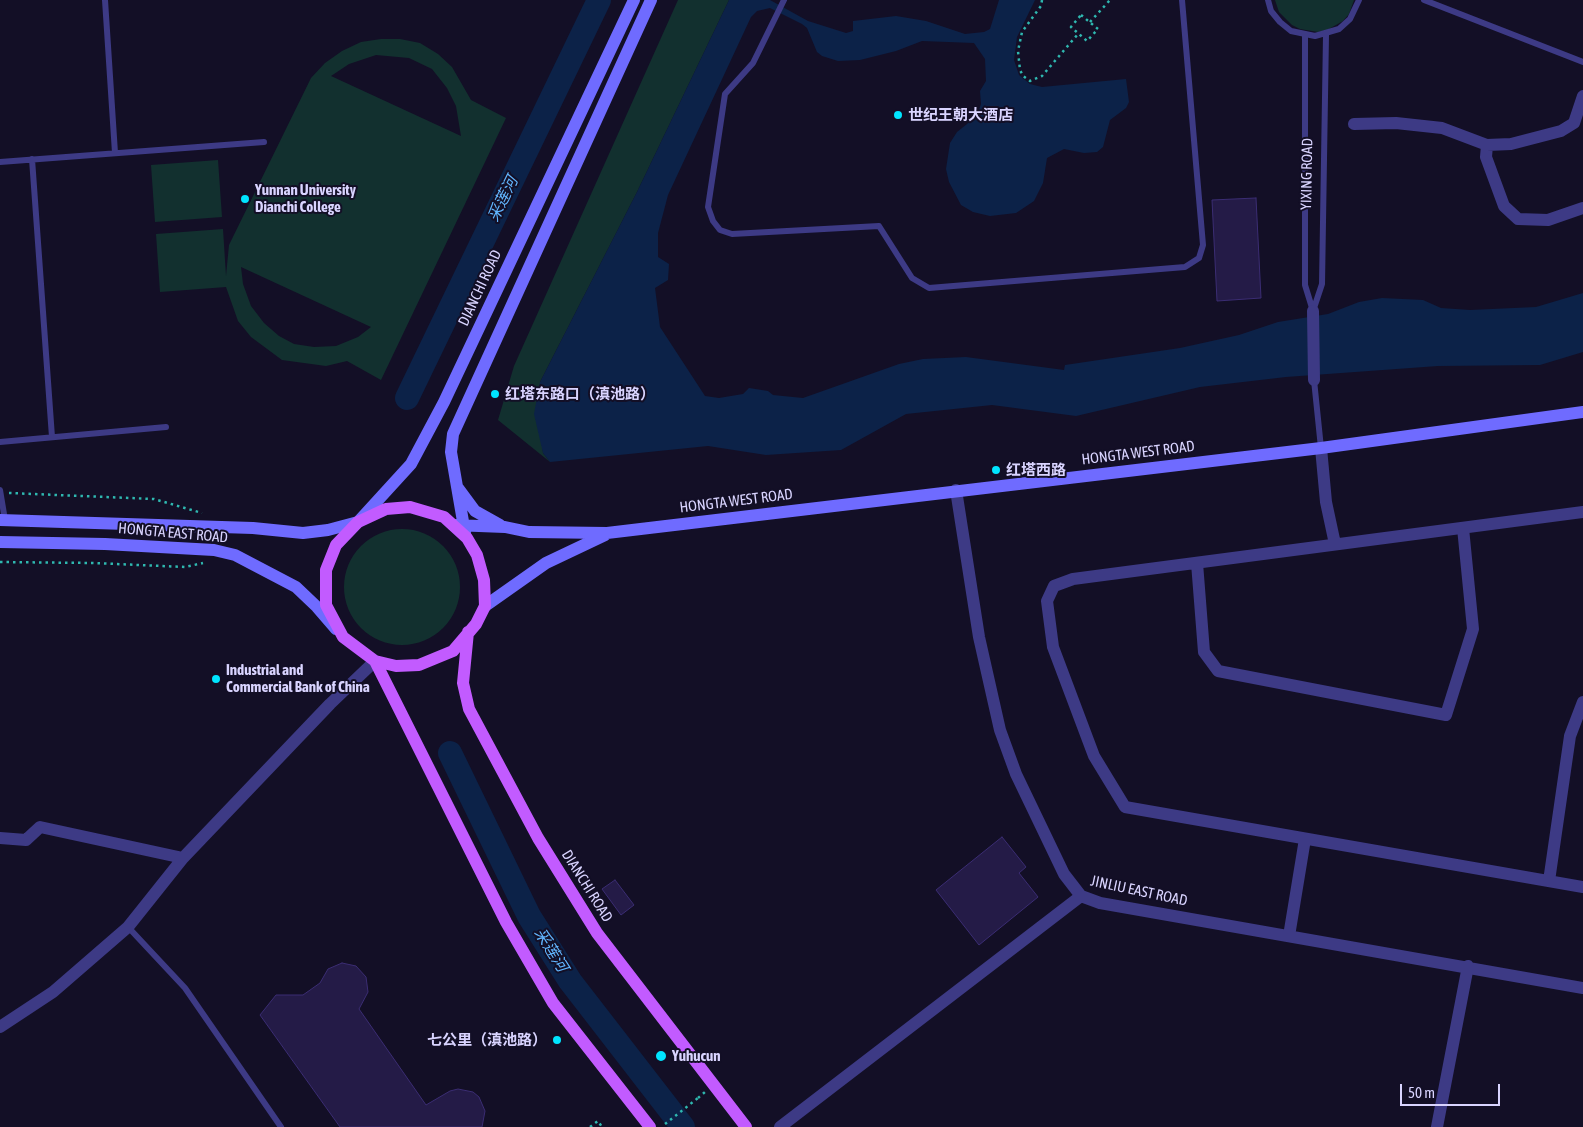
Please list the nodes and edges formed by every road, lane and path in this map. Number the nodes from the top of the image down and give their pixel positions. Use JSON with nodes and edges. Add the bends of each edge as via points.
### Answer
{"nodes":[{"id":1,"x":105,"y":0,"type":"edge"},
{"id":2,"x":634,"y":0,"type":"edge"},
{"id":3,"x":651,"y":0,"type":"edge"},
{"id":4,"x":784,"y":0,"type":"edge"},
{"id":5,"x":1042,"y":0,"type":"edge"},
{"id":6,"x":1110,"y":0,"type":"edge"},
{"id":7,"x":1182,"y":0,"type":"edge"},
{"id":8,"x":1268,"y":0,"type":"edge"},
{"id":9,"x":1359,"y":0,"type":"edge"},
{"id":10,"x":1424,"y":0,"type":"edge"},
{"id":11,"x":1090,"y":22,"type":"junction"},
{"id":12,"x":1078,"y":34,"type":"junction"},
{"id":13,"x":1326,"y":35,"type":"junction"},
{"id":14,"x":1305,"y":36,"type":"junction"},
{"id":15,"x":1583,"y":62,"type":"edge"},
{"id":16,"x":1583,"y":96,"type":"edge"},
{"id":17,"x":1354,"y":124,"type":"dead end"},
{"id":18,"x":264,"y":142,"type":"dead end"},
{"id":19,"x":1487,"y":145,"type":"junction"},
{"id":20,"x":115,"y":153,"type":"junction"},
{"id":21,"x":32,"y":159,"type":"junction"},
{"id":22,"x":0,"y":162,"type":"edge"},
{"id":23,"x":1583,"y":208,"type":"edge"},
{"id":24,"x":1313,"y":311,"type":"junction"},
{"id":25,"x":1314,"y":380,"type":"joint"},
{"id":26,"x":1583,"y":412,"type":"edge"},
{"id":27,"x":166,"y":428,"type":"dead end"},
{"id":28,"x":52,"y":437,"type":"junction"},
{"id":29,"x":0,"y":442,"type":"edge"},
{"id":30,"x":1321,"y":448,"type":"junction"},
{"id":31,"x":457,"y":486,"type":"junction"},
{"id":32,"x":956,"y":490,"type":"junction"},
{"id":33,"x":1,"y":491,"type":"edge"},
{"id":34,"x":1583,"y":512,"type":"edge"},
{"id":35,"x":208,"y":514,"type":"dead end"},
{"id":36,"x":3,"y":520,"type":"edge"},
{"id":37,"x":358,"y":522,"type":"junction"},
{"id":38,"x":458,"y":525,"type":"junction"},
{"id":39,"x":505,"y":527,"type":"junction"},
{"id":40,"x":1463,"y":528,"type":"junction"},
{"id":41,"x":607,"y":534,"type":"junction"},
{"id":42,"x":0,"y":542,"type":"edge"},
{"id":43,"x":1335,"y":544,"type":"junction"},
{"id":44,"x":210,"y":561,"type":"dead end"},
{"id":45,"x":0,"y":562,"type":"edge"},
{"id":46,"x":1197,"y":562,"type":"junction"},
{"id":47,"x":485,"y":606,"type":"junction"},
{"id":48,"x":468,"y":632,"type":"junction"},
{"id":49,"x":343,"y":637,"type":"junction"},
{"id":50,"x":375,"y":661,"type":"junction"},
{"id":51,"x":1583,"y":702,"type":"edge"},
{"id":52,"x":0,"y":838,"type":"edge"},
{"id":53,"x":1304,"y":838,"type":"junction"},
{"id":54,"x":184,"y":858,"type":"junction"},
{"id":55,"x":1549,"y":881,"type":"junction"},
{"id":56,"x":1583,"y":887,"type":"edge"},
{"id":57,"x":1081,"y":896,"type":"junction"},
{"id":58,"x":128,"y":927,"type":"junction"},
{"id":59,"x":1289,"y":936,"type":"junction"},
{"id":60,"x":1468,"y":966,"type":"junction"},
{"id":61,"x":1583,"y":988,"type":"edge"},
{"id":62,"x":0,"y":1027,"type":"edge"},
{"id":63,"x":698,"y":1098,"type":"dead end"},
{"id":64,"x":665,"y":1124,"type":"dead end"},
{"id":65,"x":281,"y":1127,"type":"edge"},
{"id":66,"x":590,"y":1127,"type":"edge"},
{"id":67,"x":602,"y":1127,"type":"edge"},
{"id":68,"x":650,"y":1127,"type":"edge"},
{"id":69,"x":746,"y":1127,"type":"edge"},
{"id":70,"x":780,"y":1127,"type":"edge"},
{"id":71,"x":1437,"y":1127,"type":"edge"}],
"edges":[{"from":1,"to":20,"type":"lane"},
{"from":2,"to":37,"type":"main road","name":"DIANCHI ROAD","via":[[444,402],[411,464]]},
{"from":3,"to":31,"type":"main road","via":[[459,417],[451,452]]},
{"from":4,"to":7,"type":"lane","via":[[753,63],[724,94],[708,207],[713,222],[720,230],[732,234],[879,226],[912,278],[929,288],[949,288],[1185,267],[1199,258],[1203,245]]},
{"from":5,"to":12,"type":"path","via":[[1022,32],[1018,51],[1023,76],[1030,81],[1042,76]]},
{"from":6,"to":11,"type":"path"},
{"from":8,"to":14,"type":"lane","via":[[1271,11],[1280,22]]},
{"from":9,"to":13,"type":"lane","via":[[1350,19]]},
{"from":10,"to":15,"type":"lane"},
{"from":11,"to":12,"type":"path","via":[[1098,29],[1087,41]]},
{"from":11,"to":12,"type":"path","via":[[1081,14],[1070,27]]},
{"from":13,"to":14,"type":"lane"},
{"from":13,"to":24,"type":"lane","name":"YIXING ROAD","via":[[1322,284]]},
{"from":14,"to":24,"type":"lane","name":"YIXING ROAD","via":[[1304,285]]},
{"from":16,"to":19,"type":"street","via":[[1574,123],[1560,131],[1511,144]]},
{"from":17,"to":19,"type":"street","via":[[1396,123],[1442,128]]},
{"from":18,"to":20,"type":"lane"},
{"from":19,"to":23,"type":"street","via":[[1486,157],[1504,206],[1518,219],[1548,220]]},
{"from":20,"to":21,"type":"lane"},
{"from":21,"to":22,"type":"lane"},
{"from":21,"to":28,"type":"lane"},
{"from":24,"to":25,"type":"street","name":"YIXING ROAD"},
{"from":25,"to":30,"type":"lane","name":"YIXING ROAD"},
{"from":26,"to":30,"type":"main road","name":"HONGTA WEST ROAD"},
{"from":27,"to":28,"type":"lane"},
{"from":28,"to":29,"type":"lane"},
{"from":30,"to":32,"type":"main road","name":"HONGTA WEST ROAD"},
{"from":30,"to":43,"type":"street","via":[[1326,502]]},
{"from":31,"to":38,"type":"main road"},
{"from":31,"to":39,"type":"main road","via":[[475,511]]},
{"from":32,"to":41,"type":"main road","name":"HONGTA WEST ROAD"},
{"from":32,"to":57,"type":"street","name":"JINLIU EAST ROAD","via":[[979,637],[1000,730],[1016,774],[1064,874]]},
{"from":33,"to":35,"type":"path","via":[[154,499]]},
{"from":33,"to":36,"type":"lane"},
{"from":34,"to":40,"type":"street"},
{"from":36,"to":37,"type":"main road","name":"HONGTA EAST ROAD","via":[[254,528],[303,533]]},
{"from":37,"to":38,"type":"main road","via":[[386,509],[410,507],[444,517]]},
{"from":37,"to":49,"type":"main road","via":[[336,545],[326,570],[326,605]]},
{"from":38,"to":39,"type":"main road"},
{"from":38,"to":47,"type":"main road","via":[[477,555],[484,580]]},
{"from":39,"to":41,"type":"main road","via":[[529,532]]},
{"from":40,"to":43,"type":"street"},
{"from":40,"to":46,"type":"street","via":[[1473,628],[1446,715],[1218,671],[1204,652]]},
{"from":41,"to":47,"type":"main road","via":[[546,563]]},
{"from":42,"to":49,"type":"main road","name":"HONGTA EAST ROAD","via":[[115,544],[214,550],[236,555],[296,587]]},
{"from":43,"to":46,"type":"street"},
{"from":44,"to":45,"type":"path","via":[[185,567]]},
{"from":46,"to":53,"type":"street","via":[[1073,579],[1054,586],[1047,601],[1053,647],[1094,756],[1125,807]]},
{"from":47,"to":48,"type":"main road"},
{"from":48,"to":50,"type":"main road","via":[[452,651],[419,666],[396,666]]},
{"from":48,"to":69,"type":"main road","name":"DIANCHI ROAD","via":[[464,683],[469,709],[538,838],[597,932]]},
{"from":49,"to":50,"type":"main road"},
{"from":50,"to":54,"type":"street"},
{"from":50,"to":68,"type":"main road","via":[[506,922],[553,1003]]},
{"from":51,"to":55,"type":"street","via":[[1570,736]]},
{"from":52,"to":54,"type":"street","via":[[26,840],[40,827]]},
{"from":53,"to":55,"type":"street"},
{"from":53,"to":59,"type":"street"},
{"from":54,"to":58,"type":"street"},
{"from":55,"to":56,"type":"street"},
{"from":57,"to":59,"type":"street","name":"JINLIU EAST ROAD","via":[[1100,903]]},
{"from":57,"to":70,"type":"street"},
{"from":58,"to":62,"type":"street","via":[[53,992]]},
{"from":58,"to":65,"type":"lane","via":[[186,988]]},
{"from":59,"to":60,"type":"street","name":"JINLIU EAST ROAD"},
{"from":60,"to":61,"type":"street","name":"JINLIU EAST ROAD"},
{"from":60,"to":71,"type":"street"},
{"from":63,"to":64,"type":"path","bridge":true},
{"from":66,"to":67,"type":"path","via":[[598,1121]]}]}
